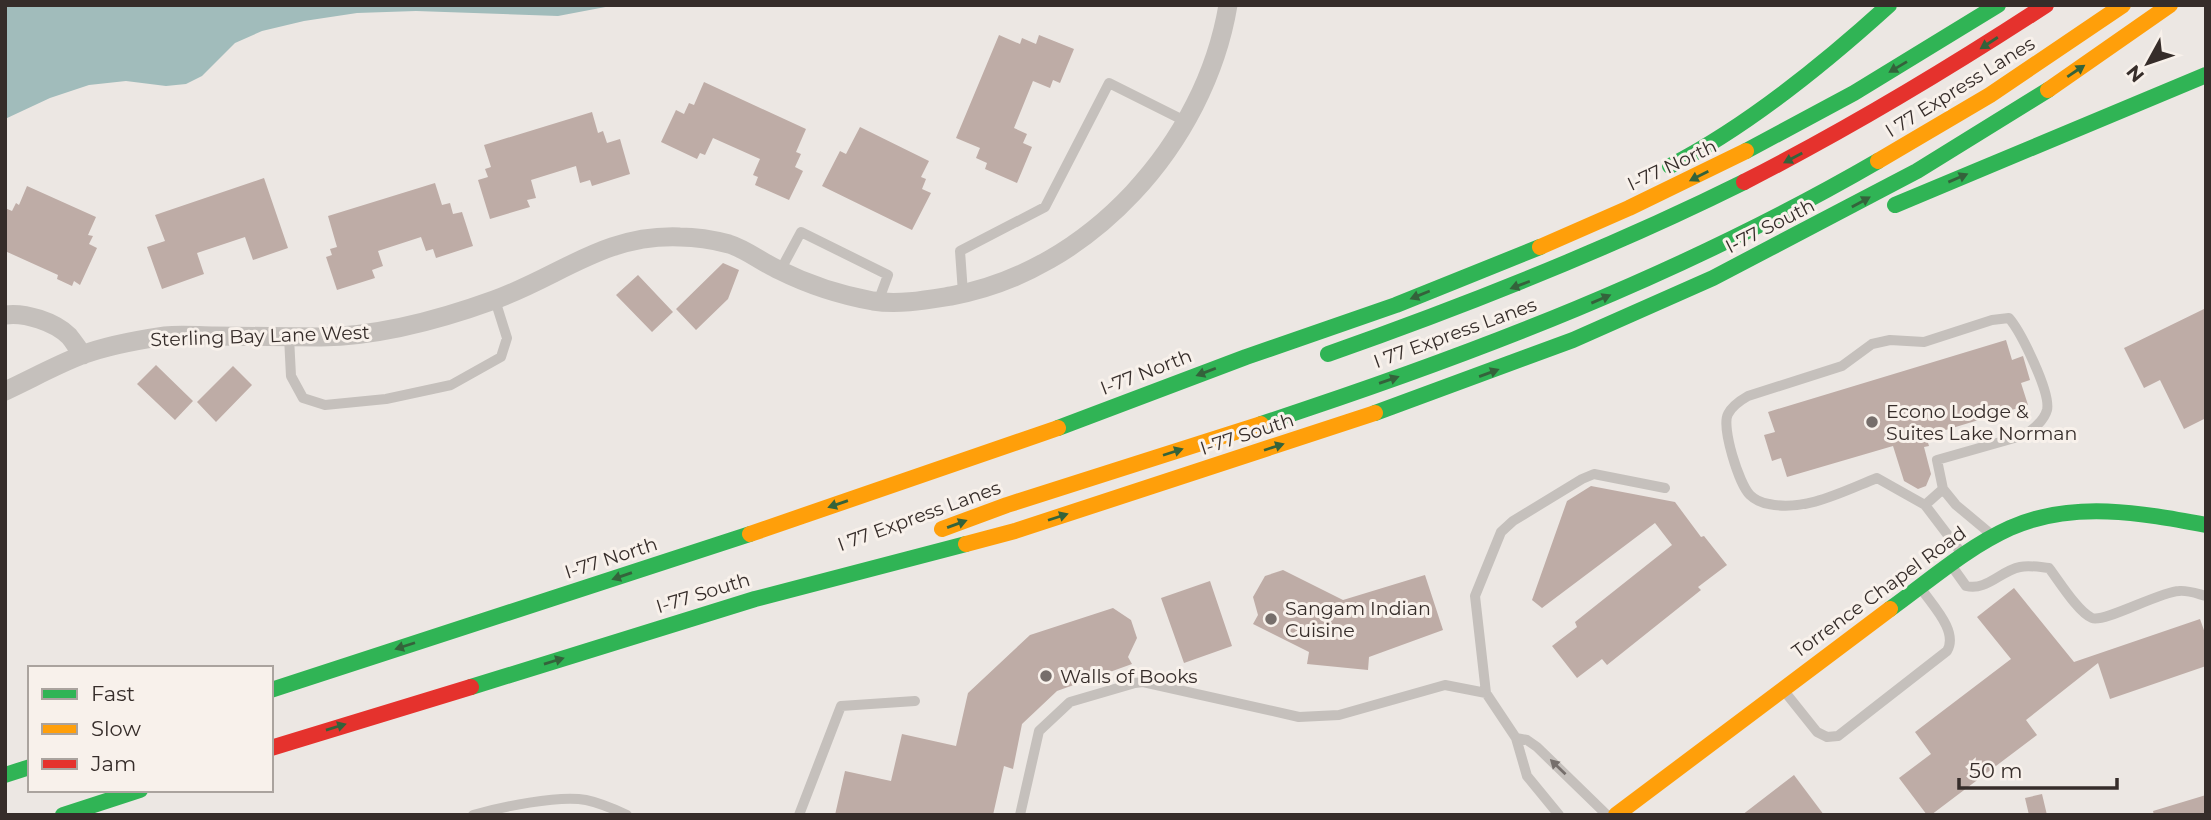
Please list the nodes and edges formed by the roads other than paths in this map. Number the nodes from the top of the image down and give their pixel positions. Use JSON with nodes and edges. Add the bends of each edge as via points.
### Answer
{"nodes":[{"id":1,"x":1227,"y":5,"type":"edge"},
{"id":2,"x":1889,"y":5,"type":"edge"},
{"id":3,"x":1998,"y":5,"type":"edge"},
{"id":4,"x":2046,"y":5,"type":"edge"},
{"id":5,"x":2123,"y":5,"type":"edge"},
{"id":6,"x":2170,"y":5,"type":"edge"},
{"id":7,"x":2206,"y":75,"type":"edge"},
{"id":8,"x":1185,"y":121,"type":"junction"},
{"id":9,"x":1657,"y":173,"type":"dead end"},
{"id":10,"x":1613,"y":197,"type":"dead end"},
{"id":11,"x":1551,"y":242,"type":"junction"},
{"id":12,"x":780,"y":271,"type":"junction"},
{"id":13,"x":1713,"y":278,"type":"junction"},
{"id":14,"x":963,"y":293,"type":"junction"},
{"id":15,"x":495,"y":300,"type":"junction"},
{"id":16,"x":878,"y":302,"type":"junction"},
{"id":17,"x":5,"y":315,"type":"edge"},
{"id":18,"x":289,"y":337,"type":"junction"},
{"id":19,"x":83,"y":355,"type":"junction"},
{"id":20,"x":1309,"y":361,"type":"dead end"},
{"id":21,"x":5,"y":391,"type":"edge"},
{"id":22,"x":1183,"y":399,"type":"dead end"},
{"id":23,"x":1002,"y":449,"type":"junction"},
{"id":24,"x":1665,"y":488,"type":"dead end"},
{"id":25,"x":1943,"y":489,"type":"junction"},
{"id":26,"x":1925,"y":505,"type":"junction"},
{"id":27,"x":2206,"y":525,"type":"edge"},
{"id":28,"x":932,"y":533,"type":"dead end"},
{"id":29,"x":1993,"y":536,"type":"junction"},
{"id":30,"x":906,"y":543,"type":"dead end"},
{"id":31,"x":1956,"y":559,"type":"junction"},
{"id":32,"x":1920,"y":587,"type":"junction"},
{"id":33,"x":2206,"y":596,"type":"edge"},
{"id":34,"x":755,"y":599,"type":"junction"},
{"id":35,"x":1783,"y":688,"type":"junction"},
{"id":36,"x":273,"y":689,"type":"edge"},
{"id":37,"x":1486,"y":694,"type":"junction"},
{"id":38,"x":915,"y":701,"type":"dead end"},
{"id":39,"x":1516,"y":738,"type":"junction"},
{"id":40,"x":273,"y":747,"type":"edge"},
{"id":41,"x":28,"y":768,"type":"edge"},
{"id":42,"x":5,"y":775,"type":"edge"},
{"id":43,"x":133,"y":792,"type":"edge"},
{"id":44,"x":63,"y":815,"type":"edge"},
{"id":45,"x":473,"y":815,"type":"edge"},
{"id":46,"x":627,"y":815,"type":"edge"},
{"id":47,"x":799,"y":815,"type":"edge"},
{"id":48,"x":1020,"y":815,"type":"edge"},
{"id":49,"x":1559,"y":815,"type":"edge"},
{"id":50,"x":1607,"y":815,"type":"edge"},
{"id":51,"x":1616,"y":815,"type":"edge"}],
"edges":[{"from":1,"to":8,"type":"street","name":"Sterling Bay Lane West","via":[[1210,72]]},
{"from":2,"to":9,"type":"main road","via":[[1794,86],[1691,156]]},
{"from":3,"to":11,"type":"main road","name":"I-77 North","one_way":true,"via":[[1803,122],[1671,190]]},
{"from":4,"to":20,"type":"main road","name":"I 77 Express Lanes","one_way":true,"via":[[1881,109],[1682,214],[1545,275]]},
{"from":28,"to":5,"type":"main road","name":"I 77 Express Lanes","one_way":true,"via":[[1419,370],[1633,286],[1770,220],[1903,148]]},
{"from":13,"to":6,"type":"main road","name":"I-77 South","one_way":true,"via":[[1917,171],[2048,90]]},
{"from":13,"to":7,"type":"main road","one_way":true},
{"from":8,"to":14,"type":"street","name":"Sterling Bay Lane West","via":[[1160,162],[1128,200],[1088,232],[1015,278]]},
{"from":8,"to":14,"type":"lane","via":[[1109,83],[1045,207],[960,251]]},
{"from":10,"to":11,"type":"main road"},
{"from":11,"to":23,"type":"main road","name":"I-77 North","one_way":true,"via":[[1396,305]]},
{"from":12,"to":15,"type":"street","name":"Sterling Bay Lane West","via":[[731,245],[680,237],[631,240],[593,252]]},
{"from":12,"to":16,"type":"street","name":"Sterling Bay Lane West","via":[[828,291]]},
{"from":12,"to":16,"type":"lane","via":[[801,232],[888,275]]},
{"from":34,"to":13,"type":"main road","name":"I-77 South","one_way":true,"via":[[1015,531],[1331,428],[1573,340]]},
{"from":14,"to":16,"type":"street","name":"Sterling Bay Lane West","via":[[921,301]]},
{"from":15,"to":18,"type":"street","name":"Sterling Bay Lane West","via":[[410,327]]},
{"from":15,"to":18,"type":"lane","via":[[508,338],[501,357],[451,385],[386,399],[325,405],[303,398],[290,376]]},
{"from":17,"to":19,"type":"street","via":[[57,327]]},
{"from":18,"to":19,"type":"street","name":"Sterling Bay Lane West","via":[[169,335]]},
{"from":19,"to":21,"type":"street","name":"Sterling Bay Lane West"},
{"from":22,"to":23,"type":"main road","name":"I 77 Express Lanes"},
{"from":23,"to":36,"type":"main road","name":"I-77 North","one_way":true},
{"from":24,"to":37,"type":"lane","via":[[1594,474],[1501,532],[1475,596]]},
{"from":25,"to":26,"type":"lane"},
{"from":25,"to":26,"type":"lane","via":[[1937,460],[2025,435],[2047,411],[2047,396],[2019,330],[2009,318],[1924,342],[1872,344],[1842,366],[1748,396],[1728,414],[1725,429],[1743,486],[1751,497],[1766,504],[1787,506],[1819,500],[1877,478]]},
{"from":25,"to":29,"type":"lane"},
{"from":26,"to":31,"type":"lane"},
{"from":27,"to":29,"type":"main road","name":"Torrence Chapel Road","via":[[2112,510],[2060,513],[2022,522]]},
{"from":29,"to":31,"type":"main road","name":"Torrence Chapel Road"},
{"from":30,"to":34,"type":"main road","name":"I 77 Express Lanes"},
{"from":31,"to":32,"type":"main road","name":"Torrence Chapel Road"},
{"from":31,"to":33,"type":"lane","via":[[1970,587],[1981,587],[2017,567],[2049,569],[2092,618],[2101,619],[2179,590]]},
{"from":32,"to":35,"type":"main road","name":"Torrence Chapel Road"},
{"from":32,"to":35,"type":"lane","via":[[1949,631],[1951,644],[1838,736],[1817,732]]},
{"from":40,"to":34,"type":"main road","name":"I-77 South","one_way":true},
{"from":35,"to":51,"type":"main road","name":"Torrence Chapel Road"},
{"from":37,"to":39,"type":"lane"},
{"from":37,"to":48,"type":"lane","via":[[1445,685],[1339,715],[1299,717],[1136,683],[1070,702],[1039,730]]},
{"from":38,"to":47,"type":"lane","via":[[841,706]]},
{"from":39,"to":49,"type":"lane","via":[[1527,776]]},
{"from":50,"to":39,"type":"lane","one_way":true,"via":[[1537,747]]},
{"from":41,"to":42,"type":"main road"},
{"from":43,"to":44,"type":"main road"},
{"from":45,"to":46,"type":"lane","via":[[560,799],[584,800]]}]}
